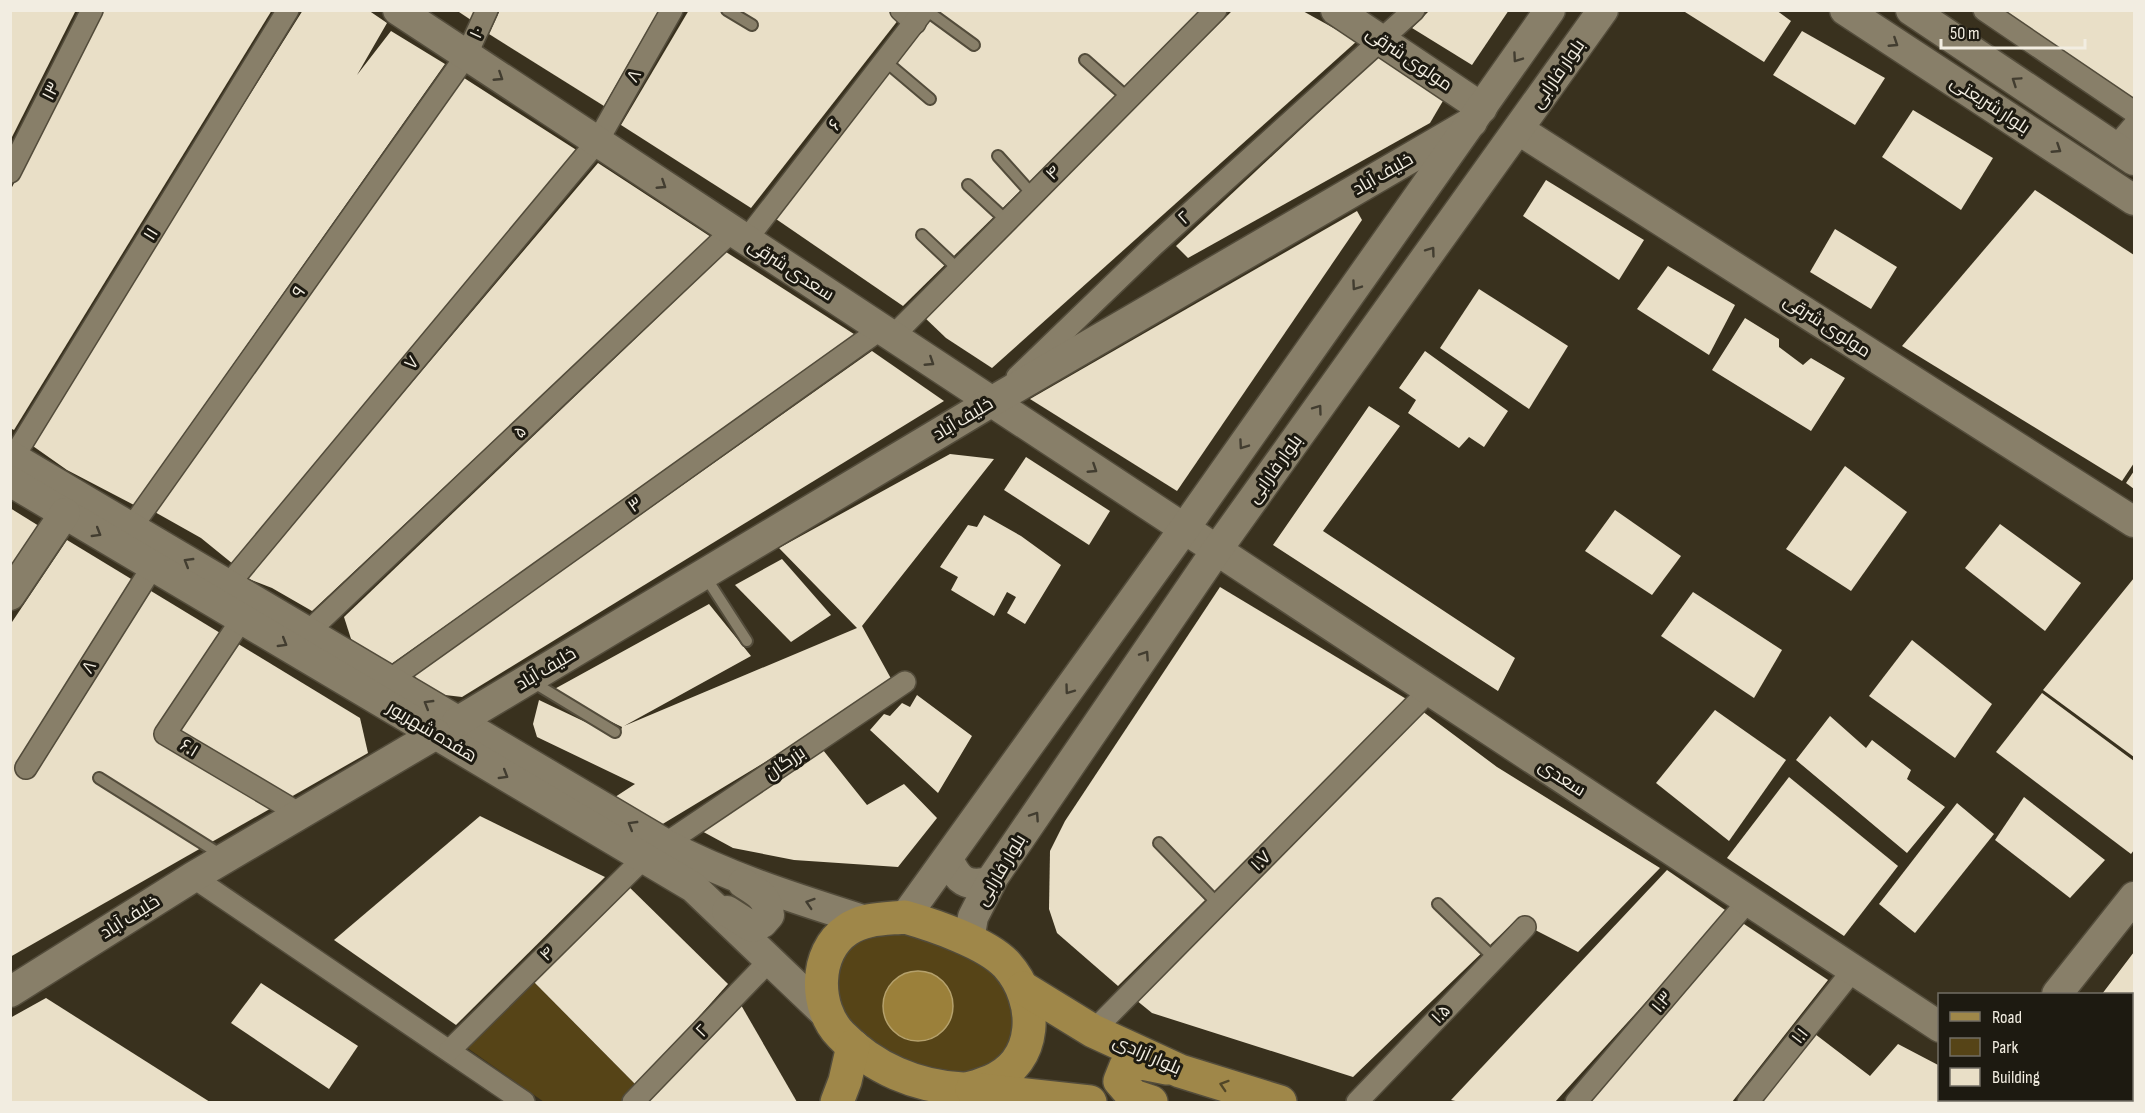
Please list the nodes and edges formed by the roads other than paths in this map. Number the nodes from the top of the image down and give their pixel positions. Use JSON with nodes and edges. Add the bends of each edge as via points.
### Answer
{"nodes":[{"id":1,"x":92,"y":10,"type":"edge"},
{"id":2,"x":288,"y":10,"type":"edge"},
{"id":3,"x":398,"y":10,"type":"edge"},
{"id":4,"x":487,"y":10,"type":"edge"},
{"id":5,"x":672,"y":10,"type":"edge"},
{"id":6,"x":727,"y":10,"type":"edge"},
{"id":7,"x":1216,"y":10,"type":"edge"},
{"id":8,"x":1336,"y":10,"type":"edge"},
{"id":9,"x":1414,"y":10,"type":"edge"},
{"id":10,"x":1550,"y":10,"type":"edge"},
{"id":11,"x":1603,"y":10,"type":"edge"},
{"id":12,"x":1845,"y":10,"type":"edge"},
{"id":13,"x":1911,"y":10,"type":"edge"},
{"id":14,"x":1984,"y":10,"type":"edge"},
{"id":15,"x":916,"y":14,"type":"edge"},
{"id":16,"x":752,"y":25,"type":"dead end"},
{"id":17,"x":1383,"y":40,"type":"junction"},
{"id":18,"x":974,"y":45,"type":"dead end"},
{"id":19,"x":466,"y":56,"type":"junction"},
{"id":20,"x":1085,"y":60,"type":"dead end"},
{"id":21,"x":885,"y":61,"type":"junction"},
{"id":22,"x":1128,"y":98,"type":"junction"},
{"id":23,"x":930,"y":99,"type":"dead end"},
{"id":24,"x":2134,"y":112,"type":"edge"},
{"id":25,"x":1477,"y":115,"type":"junction"},
{"id":26,"x":1519,"y":130,"type":"junction"},
{"id":27,"x":597,"y":142,"type":"junction"},
{"id":28,"x":2128,"y":144,"type":"edge"},
{"id":29,"x":998,"y":156,"type":"dead end"},
{"id":30,"x":10,"y":172,"type":"edge"},
{"id":31,"x":968,"y":185,"type":"dead end"},
{"id":32,"x":1032,"y":194,"type":"junction"},
{"id":33,"x":2134,"y":200,"type":"edge"},
{"id":34,"x":1006,"y":221,"type":"junction"},
{"id":35,"x":922,"y":235,"type":"dead end"},
{"id":36,"x":739,"y":236,"type":"junction"},
{"id":37,"x":958,"y":269,"type":"junction"},
{"id":38,"x":887,"y":333,"type":"junction"},
{"id":39,"x":991,"y":402,"type":"junction"},
{"id":40,"x":1019,"y":421,"type":"junction"},
{"id":41,"x":11,"y":465,"type":"edge"},
{"id":42,"x":886,"y":465,"type":"junction"},
{"id":43,"x":64,"y":513,"type":"junction"},
{"id":44,"x":2134,"y":522,"type":"edge"},
{"id":45,"x":131,"y":528,"type":"junction"},
{"id":46,"x":1184,"y":529,"type":"junction"},
{"id":47,"x":1216,"y":550,"type":"junction"},
{"id":48,"x":153,"y":566,"type":"junction"},
{"id":49,"x":705,"y":575,"type":"junction"},
{"id":50,"x":228,"y":585,"type":"junction"},
{"id":51,"x":10,"y":595,"type":"edge"},
{"id":52,"x":242,"y":619,"type":"junction"},
{"id":53,"x":307,"y":633,"type":"junction"},
{"id":54,"x":747,"y":641,"type":"dead end"},
{"id":55,"x":528,"y":679,"type":"junction"},
{"id":56,"x":388,"y":681,"type":"junction"},
{"id":57,"x":905,"y":682,"type":"dead end"},
{"id":58,"x":1429,"y":691,"type":"junction"},
{"id":59,"x":446,"y":728,"type":"junction"},
{"id":60,"x":615,"y":732,"type":"dead end"},
{"id":61,"x":26,"y":768,"type":"dead end"},
{"id":62,"x":99,"y":778,"type":"dead end"},
{"id":63,"x":300,"y":814,"type":"junction"},
{"id":64,"x":1159,"y":843,"type":"dead end"},
{"id":65,"x":655,"y":851,"type":"junction"},
{"id":66,"x":225,"y":858,"type":"junction"},
{"id":67,"x":948,"y":859,"type":"junction"},
{"id":68,"x":193,"y":877,"type":"junction"},
{"id":69,"x":733,"y":877,"type":"junction"},
{"id":70,"x":990,"y":882,"type":"junction"},
{"id":71,"x":693,"y":887,"type":"junction"},
{"id":72,"x":2134,"y":897,"type":"edge"},
{"id":73,"x":1748,"y":901,"type":"junction"},
{"id":74,"x":1218,"y":904,"type":"junction"},
{"id":75,"x":1438,"y":904,"type":"dead end"},
{"id":76,"x":904,"y":917,"type":"junction"},
{"id":77,"x":866,"y":921,"type":"junction"},
{"id":78,"x":1524,"y":927,"type":"dead end"},
{"id":79,"x":969,"y":940,"type":"junction"},
{"id":80,"x":1494,"y":958,"type":"junction"},
{"id":81,"x":771,"y":959,"type":"junction"},
{"id":82,"x":1853,"y":970,"type":"junction"},
{"id":83,"x":1023,"y":988,"type":"junction"},
{"id":84,"x":10,"y":992,"type":"edge"},
{"id":85,"x":2057,"y":993,"type":"edge"},
{"id":86,"x":828,"y":1016,"type":"junction"},
{"id":87,"x":1938,"y":1026,"type":"edge"},
{"id":88,"x":1093,"y":1030,"type":"junction"},
{"id":89,"x":853,"y":1046,"type":"junction"},
{"id":90,"x":450,"y":1050,"type":"junction"},
{"id":91,"x":1180,"y":1071,"type":"junction"},
{"id":92,"x":951,"y":1093,"type":"edge"},
{"id":93,"x":524,"y":1102,"type":"edge"},
{"id":94,"x":633,"y":1102,"type":"edge"},
{"id":95,"x":837,"y":1102,"type":"edge"},
{"id":96,"x":1090,"y":1102,"type":"edge"},
{"id":97,"x":1151,"y":1102,"type":"edge"},
{"id":98,"x":1280,"y":1102,"type":"edge"},
{"id":99,"x":1357,"y":1102,"type":"edge"},
{"id":100,"x":1576,"y":1102,"type":"edge"},
{"id":101,"x":1748,"y":1102,"type":"edge"}],
"edges":[{"from":1,"to":30,"type":"street","name":"۱۳"},
{"from":2,"to":41,"type":"street","name":"۱۱"},
{"from":3,"to":19,"type":"main road","name":"سعدی شرقی"},
{"from":4,"to":19,"type":"street","name":"۱۰"},
{"from":5,"to":27,"type":"street","name":"۸"},
{"from":6,"to":16,"type":"lane"},
{"from":7,"to":22,"type":"street","name":"۴"},
{"from":8,"to":17,"type":"main road","name":"مولوی شرقی"},
{"from":9,"to":17,"type":"street","name":"۲"},
{"from":10,"to":25,"type":"main road","one_way":true},
{"from":11,"to":26,"type":"main road","name":"بلوار فارابی"},
{"from":12,"to":33,"type":"main road","name":"بلوار شریعتی","one_way":true},
{"from":28,"to":13,"type":"main road","name":"بلوار شریعتی","one_way":true},
{"from":14,"to":24,"type":"street"},
{"from":15,"to":18,"type":"lane"},
{"from":15,"to":21,"type":"street","name":"۶"},
{"from":17,"to":25,"type":"main road","name":"مولوی شرقی"},
{"from":17,"to":39,"type":"street","name":"۲","via":[[1153,246]]},
{"from":19,"to":27,"type":"main road","name":"سعدی شرقی","one_way":true},
{"from":19,"to":45,"type":"street","name":"۹"},
{"from":20,"to":22,"type":"lane"},
{"from":21,"to":23,"type":"lane"},
{"from":21,"to":36,"type":"street","name":"۶"},
{"from":22,"to":32,"type":"street","name":"۴"},
{"from":25,"to":39,"type":"main road","name":"خلیف آباد"},
{"from":25,"to":46,"type":"main road","one_way":true},
{"from":26,"to":44,"type":"main road","name":"مولوی شرقی"},
{"from":47,"to":26,"type":"main road","name":"بلوار فارابی","one_way":true},
{"from":27,"to":36,"type":"main road","name":"سعدی شرقی","one_way":true},
{"from":27,"to":50,"type":"street","name":"۷"},
{"from":29,"to":32,"type":"lane"},
{"from":31,"to":34,"type":"lane"},
{"from":32,"to":34,"type":"street","name":"۴"},
{"from":34,"to":37,"type":"street","name":"۴"},
{"from":35,"to":37,"type":"lane"},
{"from":36,"to":38,"type":"main road","name":"سعدی شرقی"},
{"from":36,"to":53,"type":"street","name":"۵"},
{"from":37,"to":38,"type":"street","name":"۴"},
{"from":38,"to":39,"type":"main road","name":"سعدی شرقی","one_way":true},
{"from":38,"to":56,"type":"street","name":"۳"},
{"from":39,"to":40,"type":"main road","name":"سعدی شرقی"},
{"from":39,"to":42,"type":"main road","name":"خلیف آباد"},
{"from":40,"to":42,"type":"main road","via":[[986,425],[904,465]]},
{"from":40,"to":46,"type":"main road","name":"سعدی شرقی","one_way":true},
{"from":41,"to":43,"type":"main road","name":"هفده شهریور"},
{"from":41,"to":45,"type":"main road","name":"هفده شهریور"},
{"from":42,"to":49,"type":"main road","name":"خلیف آباد"},
{"from":43,"to":48,"type":"main road","name":"هفده شهریور","one_way":true},
{"from":43,"to":51,"type":"main road"},
{"from":50,"to":45,"type":"main road","name":"هفده شهریور","one_way":true},
{"from":46,"to":47,"type":"main road","name":"سعدی"},
{"from":46,"to":67,"type":"main road","one_way":true},
{"from":47,"to":58,"type":"main road","name":"سعدی"},
{"from":70,"to":47,"type":"main road","name":"بلوار فارابی","one_way":true},
{"from":48,"to":52,"type":"main road","name":"هفده شهریور"},
{"from":48,"to":61,"type":"street","name":"۸"},
{"from":49,"to":54,"type":"lane"},
{"from":49,"to":55,"type":"main road","name":"خلیف آباد"},
{"from":50,"to":53,"type":"main road","name":"هفده شهریور"},
{"from":52,"to":59,"type":"main road","name":"هفده شهریور","one_way":true},
{"from":52,"to":63,"type":"street","name":"۶.۱","via":[[165,734]]},
{"from":53,"to":56,"type":"main road","name":"هفده شهریور"},
{"from":55,"to":59,"type":"main road","name":"خلیف آباد"},
{"from":55,"to":60,"type":"lane"},
{"from":59,"to":56,"type":"main road","name":"هفده شهریور","one_way":true},
{"from":57,"to":65,"type":"street","name":"بزرگان"},
{"from":58,"to":73,"type":"main road","name":"سعدی"},
{"from":58,"to":74,"type":"street","name":"۱.۷"},
{"from":59,"to":63,"type":"main road","name":"خلیف آباد"},
{"from":59,"to":65,"type":"main road","name":"هفده شهریور"},
{"from":62,"to":66,"type":"lane"},
{"from":63,"to":66,"type":"main road","name":"خلیف آباد"},
{"from":64,"to":74,"type":"lane"},
{"from":65,"to":69,"type":"main road","name":"هفده شهریور"},
{"from":65,"to":71,"type":"main road","name":"هفده شهریور"},
{"from":65,"to":90,"type":"street","name":"۴"},
{"from":66,"to":68,"type":"main road","name":"خلیف آباد"},
{"from":67,"to":70,"type":"main road","via":[[962,880],[975,885]]},
{"from":67,"to":76,"type":"main road"},
{"from":68,"to":84,"type":"main road","name":"خلیف آباد"},
{"from":68,"to":90,"type":"street"},
{"from":69,"to":71,"type":"main road","via":[[762,895],[769,915],[762,923],[752,927],[744,923]]},
{"from":77,"to":69,"type":"main road","name":"هفده شهریور","one_way":true},
{"from":70,"to":79,"type":"main road","name":"بلوار فارابی","via":[[973,917]]},
{"from":71,"to":81,"type":"main road","name":"هفده شهریور"},
{"from":72,"to":85,"type":"main road"},
{"from":73,"to":82,"type":"main road","name":"سعدی"},
{"from":73,"to":100,"type":"street","name":"۱.۳"},
{"from":74,"to":88,"type":"street","name":"۱.۷"},
{"from":75,"to":80,"type":"lane"},
{"from":76,"to":77,"type":"main road"},
{"from":76,"to":79,"type":"main road"},
{"from":77,"to":86,"type":"main road","via":[[846,930],[822,968],[820,991]]},
{"from":78,"to":80,"type":"street","name":"۱.۵"},
{"from":79,"to":83,"type":"main road","via":[[1005,963]]},
{"from":80,"to":99,"type":"street","name":"۱.۵"},
{"from":81,"to":86,"type":"main road","name":"هفده شهریور"},
{"from":81,"to":94,"type":"street","name":"۲"},
{"from":82,"to":87,"type":"main road","name":"سعدی"},
{"from":82,"to":101,"type":"street","name":"۱.۱"},
{"from":83,"to":88,"type":"main road","name":"بلوار آزادی"},
{"from":83,"to":92,"type":"main road","via":[[1030,1020],[1025,1049],[1001,1077]]},
{"from":86,"to":89,"type":"main road","via":[[839,1034]]},
{"from":88,"to":91,"type":"main road","name":"بلوار آزادی"},
{"from":89,"to":92,"type":"main road","via":[[893,1072]]},
{"from":89,"to":95,"type":"main road"},
{"from":90,"to":93,"type":"street"},
{"from":91,"to":97,"type":"main road","via":[[1142,1063],[1126,1066],[1120,1081],[1133,1096]]},
{"from":98,"to":91,"type":"main road","name":"بلوار آزادی","one_way":true},
{"from":92,"to":96,"type":"main road"}]}
